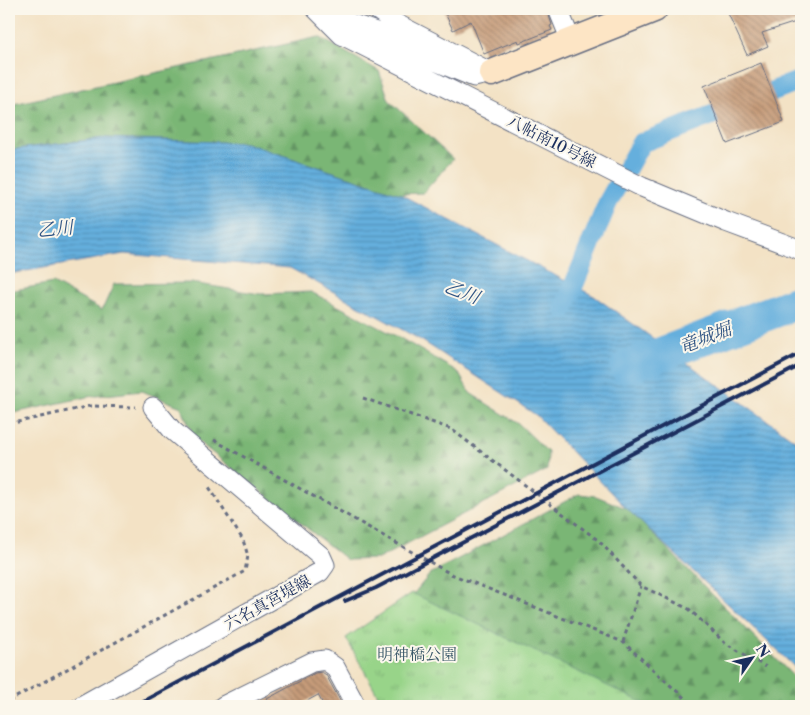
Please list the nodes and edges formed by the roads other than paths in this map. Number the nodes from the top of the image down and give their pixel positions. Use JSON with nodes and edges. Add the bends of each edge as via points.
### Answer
{"nodes":[{"id":1,"x":376,"y":9,"type":"edge"},
{"id":2,"x":558,"y":9,"type":"edge"},
{"id":3,"x":654,"y":9,"type":"edge"},
{"id":4,"x":317,"y":10,"type":"edge"},
{"id":5,"x":571,"y":41,"type":"junction"},
{"id":6,"x":492,"y":73,"type":"junction"},
{"id":7,"x":801,"y":250,"type":"edge"},
{"id":8,"x":154,"y":407,"type":"road end"},
{"id":9,"x":81,"y":706,"type":"edge"},
{"id":10,"x":223,"y":706,"type":"edge"},
{"id":11,"x":356,"y":706,"type":"edge"}],
"edges":[{"from":1,"to":6,"type":"street","via":[[397,24]]},
{"from":2,"to":5,"type":"street"},
{"from":3,"to":5,"type":"street"},
{"from":4,"to":6,"type":"street","via":[[376,32],[474,77]]},
{"from":4,"to":7,"type":"street","name":"八帖南10号線","via":[[342,35],[642,187]]},
{"from":5,"to":6,"type":"street"},
{"from":8,"to":9,"type":"street","name":"六名真宮堤線","via":[[172,430],[321,556],[325,564],[320,572],[304,582]]},
{"from":10,"to":11,"type":"street","via":[[312,662],[325,660],[335,667]]}]}
